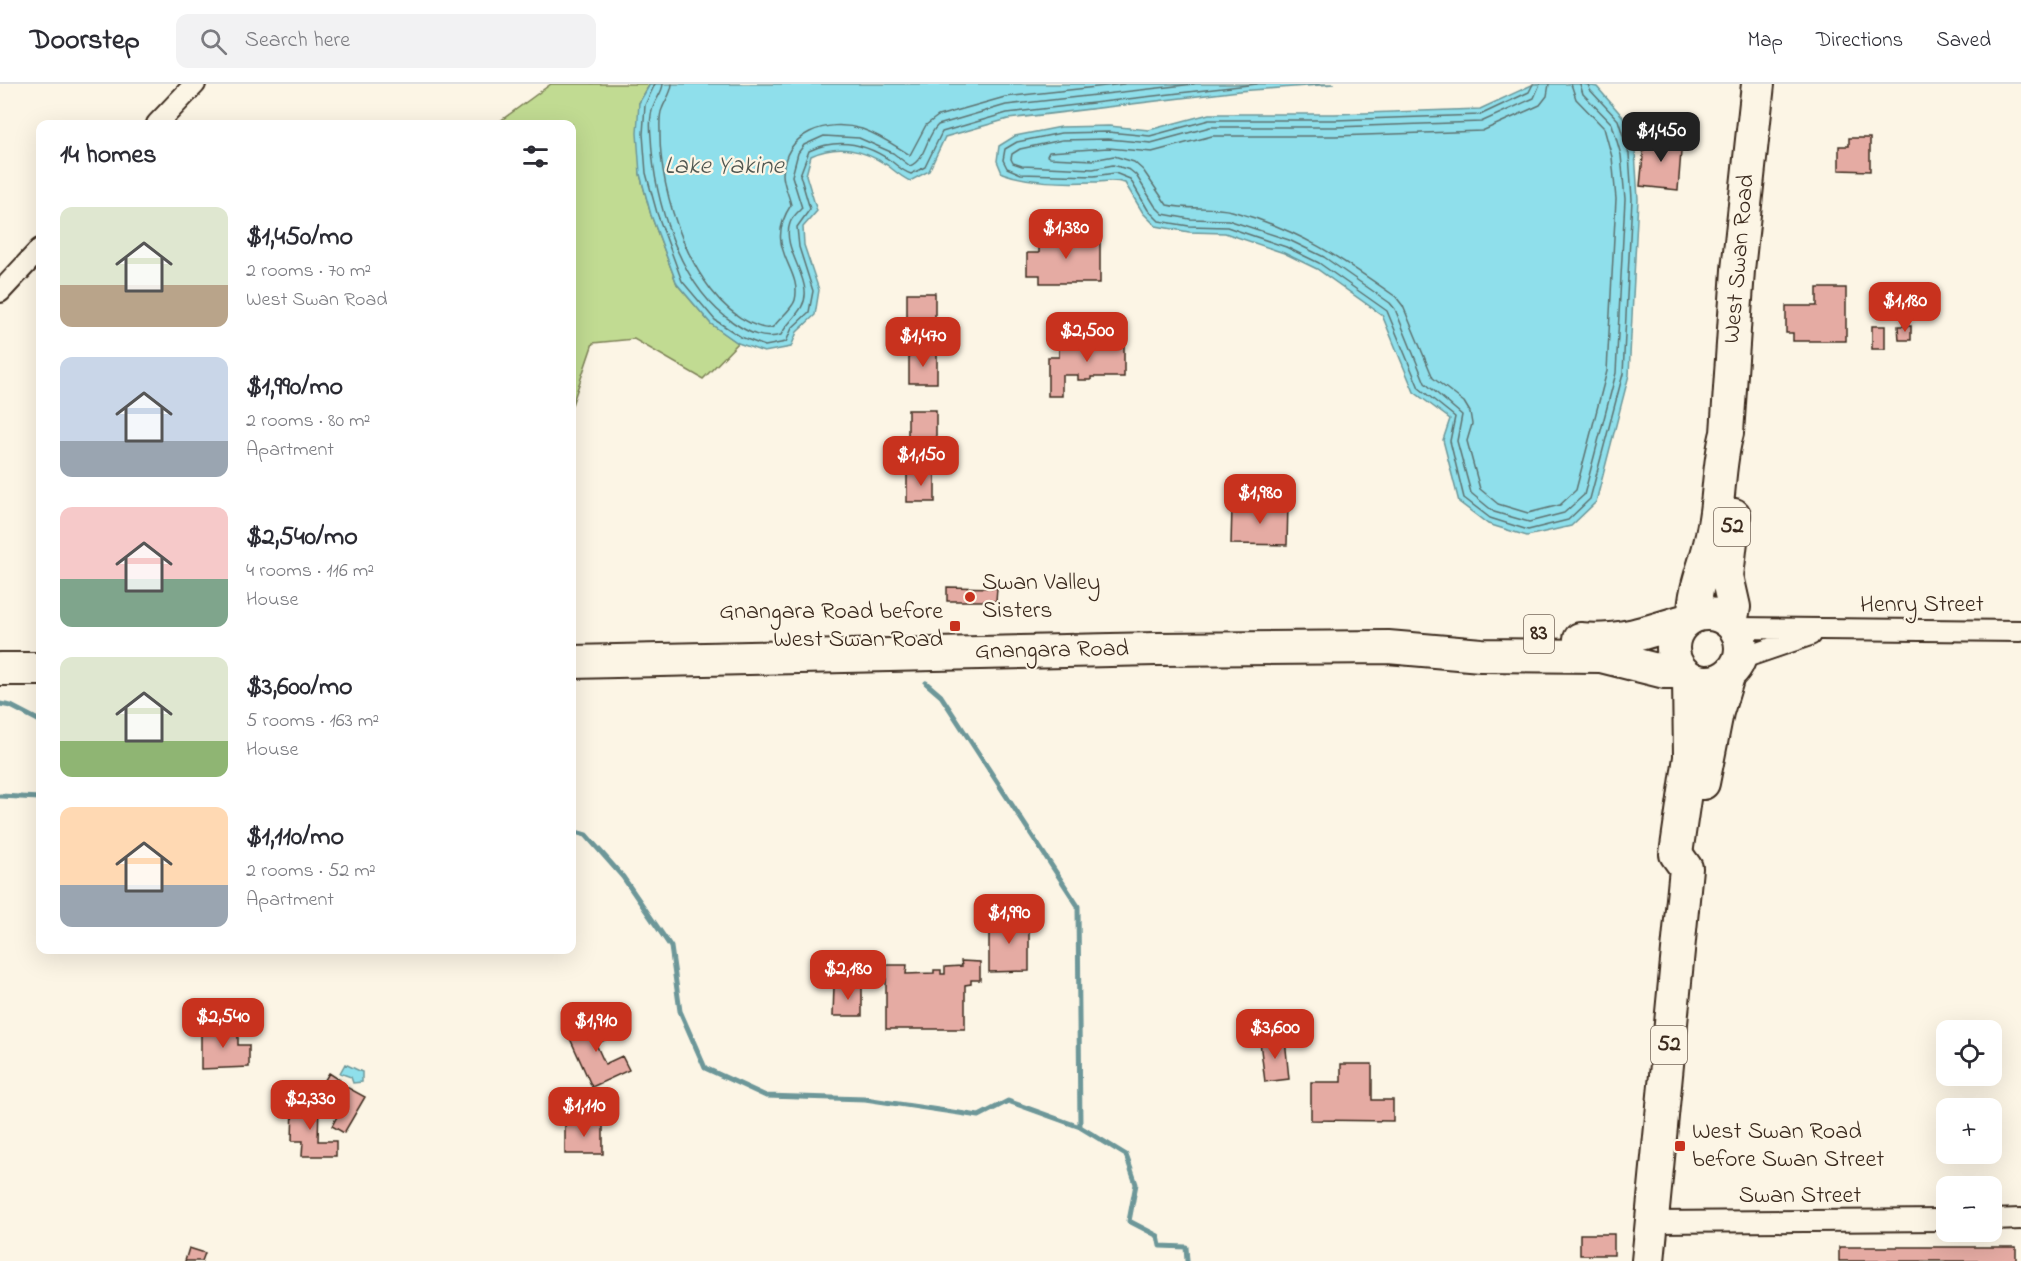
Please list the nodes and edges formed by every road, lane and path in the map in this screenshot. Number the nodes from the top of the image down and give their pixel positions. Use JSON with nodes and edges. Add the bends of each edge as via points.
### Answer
{"nodes":[{"id":1,"x":195,"y":84,"type":"edge"},
{"id":2,"x":1758,"y":84,"type":"edge"},
{"id":3,"x":161,"y":120,"type":"edge"},
{"id":4,"x":36,"y":253,"type":"edge"},
{"id":5,"x":0,"y":292,"type":"edge"},
{"id":6,"x":1727,"y":434,"type":"junction"},
{"id":7,"x":1691,"y":618,"type":"junction"},
{"id":8,"x":1733,"y":626,"type":"junction"},
{"id":9,"x":1824,"y":631,"type":"junction"},
{"id":10,"x":2021,"y":631,"type":"edge"},
{"id":11,"x":1388,"y":647,"type":"junction"},
{"id":12,"x":576,"y":662,"type":"edge"},
{"id":13,"x":1734,"y":668,"type":"junction"},
{"id":14,"x":0,"y":669,"type":"edge"},
{"id":15,"x":36,"y":669,"type":"edge"},
{"id":16,"x":1686,"y":675,"type":"junction"},
{"id":17,"x":1686,"y":868,"type":"junction"},
{"id":18,"x":2021,"y":1219,"type":"edge"},
{"id":19,"x":1936,"y":1220,"type":"edge"},
{"id":20,"x":2002,"y":1220,"type":"edge"},
{"id":21,"x":1653,"y":1222,"type":"junction"},
{"id":22,"x":1648,"y":1261,"type":"edge"}],
"edges":[{"from":1,"to":3,"type":"street"},
{"from":2,"to":6,"type":"main road","name":"West Swan Road","number":"52","via":[[1737,281]]},
{"from":4,"to":5,"type":"street"},
{"from":6,"to":7,"type":"main road","name":"West Swan Road","number":"52","via":[[1721,454],[1713,531],[1694,593]]},
{"from":6,"to":8,"type":"main road","name":"West Swan Road","number":"52","via":[[1740,455],[1727,576],[1734,607]]},
{"from":7,"to":8,"type":"main road","via":[[1713,615]]},
{"from":7,"to":11,"type":"main road","name":"Gnangara Road","number":"83","via":[[1615,639],[1512,634]]},
{"from":7,"to":16,"type":"main road","number":"52","via":[[1679,629],[1673,651]]},
{"from":8,"to":9,"type":"street","name":"Henry Street"},
{"from":8,"to":13,"type":"main road","number":"52","via":[[1742,649]]},
{"from":9,"to":10,"type":"street","name":"Henry Street"},
{"from":9,"to":13,"type":"street","name":"Henry Street"},
{"from":11,"to":12,"type":"main road","name":"Gnangara Road","number":"83"},
{"from":11,"to":16,"type":"main road","name":"Gnangara Road","number":"83","via":[[1481,655],[1600,656]]},
{"from":13,"to":16,"type":"main road","via":[[1708,683]]},
{"from":13,"to":17,"type":"main road","number":"52","via":[[1716,712],[1701,795],[1697,856]]},
{"from":14,"to":15,"type":"main road"},
{"from":16,"to":17,"type":"main road","number":"52","via":[[1690,757],[1676,854]]},
{"from":17,"to":21,"type":"main road","number":"52"},
{"from":18,"to":20,"type":"street"},
{"from":19,"to":21,"type":"street","name":"Swan Street"},
{"from":21,"to":22,"type":"main road","number":"52"}]}
